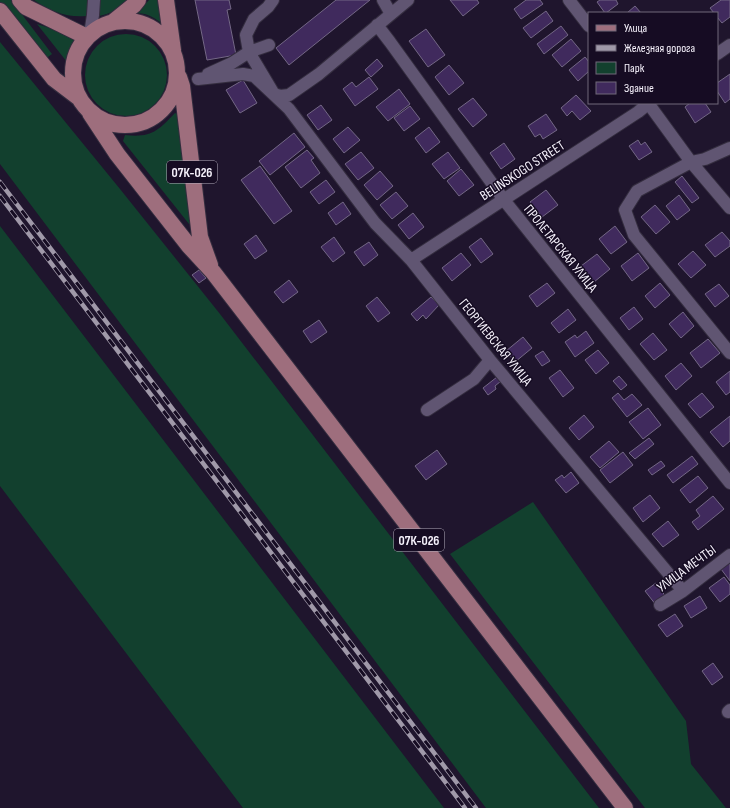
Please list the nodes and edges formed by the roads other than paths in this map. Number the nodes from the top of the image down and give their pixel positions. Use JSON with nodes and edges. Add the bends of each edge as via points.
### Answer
{"nodes":[{"id":1,"x":20,"y":0,"type":"edge"},
{"id":2,"x":94,"y":0,"type":"edge"},
{"id":3,"x":138,"y":0,"type":"edge"},
{"id":4,"x":166,"y":0,"type":"edge"},
{"id":5,"x":273,"y":0,"type":"edge"},
{"id":6,"x":383,"y":0,"type":"edge"},
{"id":7,"x":408,"y":0,"type":"edge"},
{"id":8,"x":569,"y":0,"type":"edge"},
{"id":9,"x":0,"y":11,"type":"edge"},
{"id":10,"x":391,"y":14,"type":"junction"},
{"id":11,"x":113,"y":22,"type":"junction"},
{"id":12,"x":377,"y":25,"type":"junction"},
{"id":13,"x":588,"y":25,"type":"edge"},
{"id":14,"x":88,"y":36,"type":"junction"},
{"id":15,"x":269,"y":45,"type":"dead end"},
{"id":16,"x":730,"y":45,"type":"edge"},
{"id":17,"x":249,"y":52,"type":"junction"},
{"id":18,"x":718,"y":53,"type":"edge"},
{"id":19,"x":176,"y":63,"type":"junction"},
{"id":20,"x":198,"y":79,"type":"junction"},
{"id":21,"x":182,"y":86,"type":"junction"},
{"id":22,"x":274,"y":94,"type":"junction"},
{"id":23,"x":79,"y":98,"type":"junction"},
{"id":24,"x":648,"y":104,"type":"edge"},
{"id":25,"x":650,"y":104,"type":"edge"},
{"id":26,"x":90,"y":112,"type":"junction"},
{"id":27,"x":730,"y":148,"type":"edge"},
{"id":28,"x":691,"y":162,"type":"junction"},
{"id":29,"x":504,"y":200,"type":"junction"},
{"id":30,"x":730,"y":208,"type":"edge"},
{"id":31,"x":411,"y":260,"type":"junction"},
{"id":32,"x":213,"y":272,"type":"junction"},
{"id":33,"x":730,"y":353,"type":"edge"},
{"id":34,"x":490,"y":360,"type":"junction"},
{"id":35,"x":427,"y":410,"type":"dead end"},
{"id":36,"x":730,"y":482,"type":"edge"},
{"id":37,"x":730,"y":555,"type":"edge"},
{"id":38,"x":683,"y":592,"type":"junction"},
{"id":39,"x":660,"y":605,"type":"dead end"},
{"id":40,"x":624,"y":808,"type":"edge"}],
"edges":[{"from":1,"to":14,"type":"main road","via":[[26,7]]},
{"from":2,"to":14,"type":"street"},
{"from":3,"to":11,"type":"main road"},
{"from":4,"to":19,"type":"main road"},
{"from":5,"to":17,"type":"street","via":[[254,19],[246,35]]},
{"from":6,"to":10,"type":"street"},
{"from":7,"to":10,"type":"street"},
{"from":8,"to":13,"type":"street"},
{"from":9,"to":23,"type":"main road","via":[[54,79]]},
{"from":10,"to":12,"type":"street"},
{"from":11,"to":14,"type":"main road"},
{"from":11,"to":19,"type":"main road","via":[[143,24],[156,32],[167,42]]},
{"from":12,"to":22,"type":"street","via":[[289,95]]},
{"from":12,"to":29,"type":"street","name":"ПРОЛЕТАРСКАЯ УЛИЦА"},
{"from":14,"to":23,"type":"main road","via":[[76,54],[72,73]]},
{"from":15,"to":17,"type":"street"},
{"from":16,"to":18,"type":"street"},
{"from":17,"to":20,"type":"street"},
{"from":17,"to":22,"type":"street"},
{"from":19,"to":21,"type":"main road","number":"07К-026"},
{"from":19,"to":26,"type":"main road","via":[[176,83],[172,96],[164,108],[154,116],[128,125],[102,120]]},
{"from":20,"to":21,"type":"street"},
{"from":20,"to":22,"type":"street","via":[[243,74],[254,76]]},
{"from":21,"to":32,"type":"main road","number":"07К-026","via":[[200,237]]},
{"from":22,"to":31,"type":"street","name":"ГЕОРГИЕВСКАЯ УЛИЦА","via":[[289,109],[375,223]]},
{"from":23,"to":26,"type":"main road"},
{"from":24,"to":29,"type":"street","name":"BELINSKOGO STREET"},
{"from":25,"to":28,"type":"street"},
{"from":26,"to":32,"type":"main road","number":"07К-026","via":[[117,154],[189,246]]},
{"from":27,"to":28,"type":"street"},
{"from":28,"to":30,"type":"street"},
{"from":28,"to":33,"type":"street","via":[[637,191],[625,210],[634,235]]},
{"from":29,"to":31,"type":"street","name":"BELINSKOGO STREET"},
{"from":29,"to":36,"type":"street","name":"ПРОЛЕТАРСКАЯ УЛИЦА"},
{"from":31,"to":34,"type":"street","name":"ГЕОРГИЕВСКАЯ УЛИЦА"},
{"from":32,"to":40,"type":"main road","number":"07К-026"},
{"from":34,"to":35,"type":"street","via":[[474,379]]},
{"from":34,"to":38,"type":"street","name":"ГЕОРГИЕВСКАЯ УЛИЦА"},
{"from":37,"to":38,"type":"street","name":"УЛИЦА МЕЧТЫ"},
{"from":38,"to":39,"type":"street","name":"УЛИЦА МЕЧТЫ"}]}
